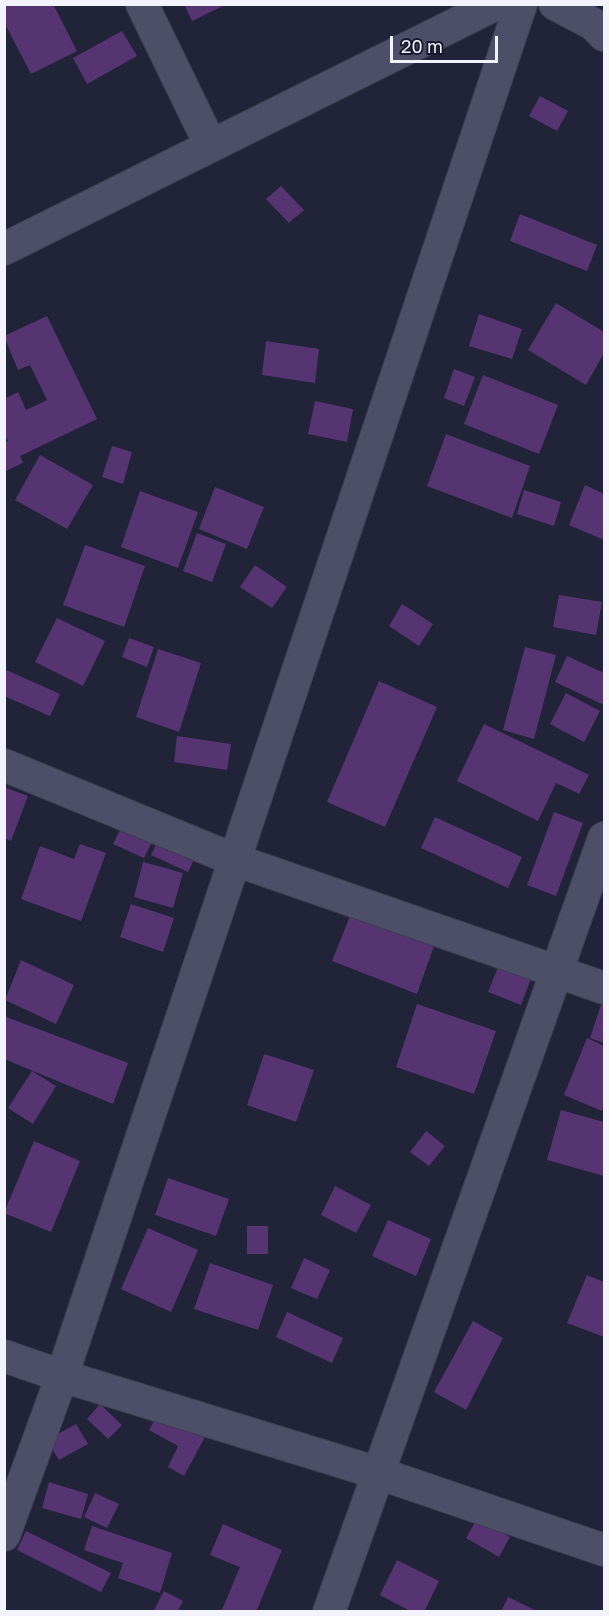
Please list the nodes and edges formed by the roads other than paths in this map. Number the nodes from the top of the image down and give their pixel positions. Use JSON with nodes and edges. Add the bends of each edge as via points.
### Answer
{"nodes":[{"id":1,"x":142,"y":4,"type":"edge"},
{"id":2,"x":496,"y":4,"type":"edge"},
{"id":3,"x":521,"y":4,"type":"edge"},
{"id":4,"x":555,"y":4,"type":"edge"},
{"id":5,"x":604,"y":35,"type":"edge"},
{"id":6,"x":211,"y":146,"type":"junction"},
{"id":7,"x":4,"y":249,"type":"edge"},
{"id":8,"x":4,"y":765,"type":"edge"},
{"id":9,"x":604,"y":838,"type":"edge"},
{"id":10,"x":235,"y":860,"type":"junction"},
{"id":11,"x":558,"y":971,"type":"junction"},
{"id":12,"x":604,"y":988,"type":"edge"},
{"id":13,"x":4,"y":1356,"type":"edge"},
{"id":14,"x":62,"y":1376,"type":"junction"},
{"id":15,"x":378,"y":1473,"type":"junction"},
{"id":16,"x":4,"y":1535,"type":"edge"},
{"id":17,"x":604,"y":1550,"type":"edge"},
{"id":18,"x":329,"y":1611,"type":"edge"}],
"edges":[{"from":1,"to":6,"type":"street"},
{"from":2,"to":6,"type":"street"},
{"from":3,"to":10,"type":"street"},
{"from":4,"to":5,"type":"street","via":[[593,24]]},
{"from":6,"to":7,"type":"street"},
{"from":8,"to":10,"type":"street"},
{"from":9,"to":11,"type":"street"},
{"from":10,"to":11,"type":"street"},
{"from":10,"to":14,"type":"street"},
{"from":11,"to":12,"type":"street"},
{"from":11,"to":15,"type":"street"},
{"from":13,"to":14,"type":"street"},
{"from":14,"to":15,"type":"street"},
{"from":14,"to":16,"type":"street"},
{"from":15,"to":17,"type":"street"},
{"from":15,"to":18,"type":"street"}]}
